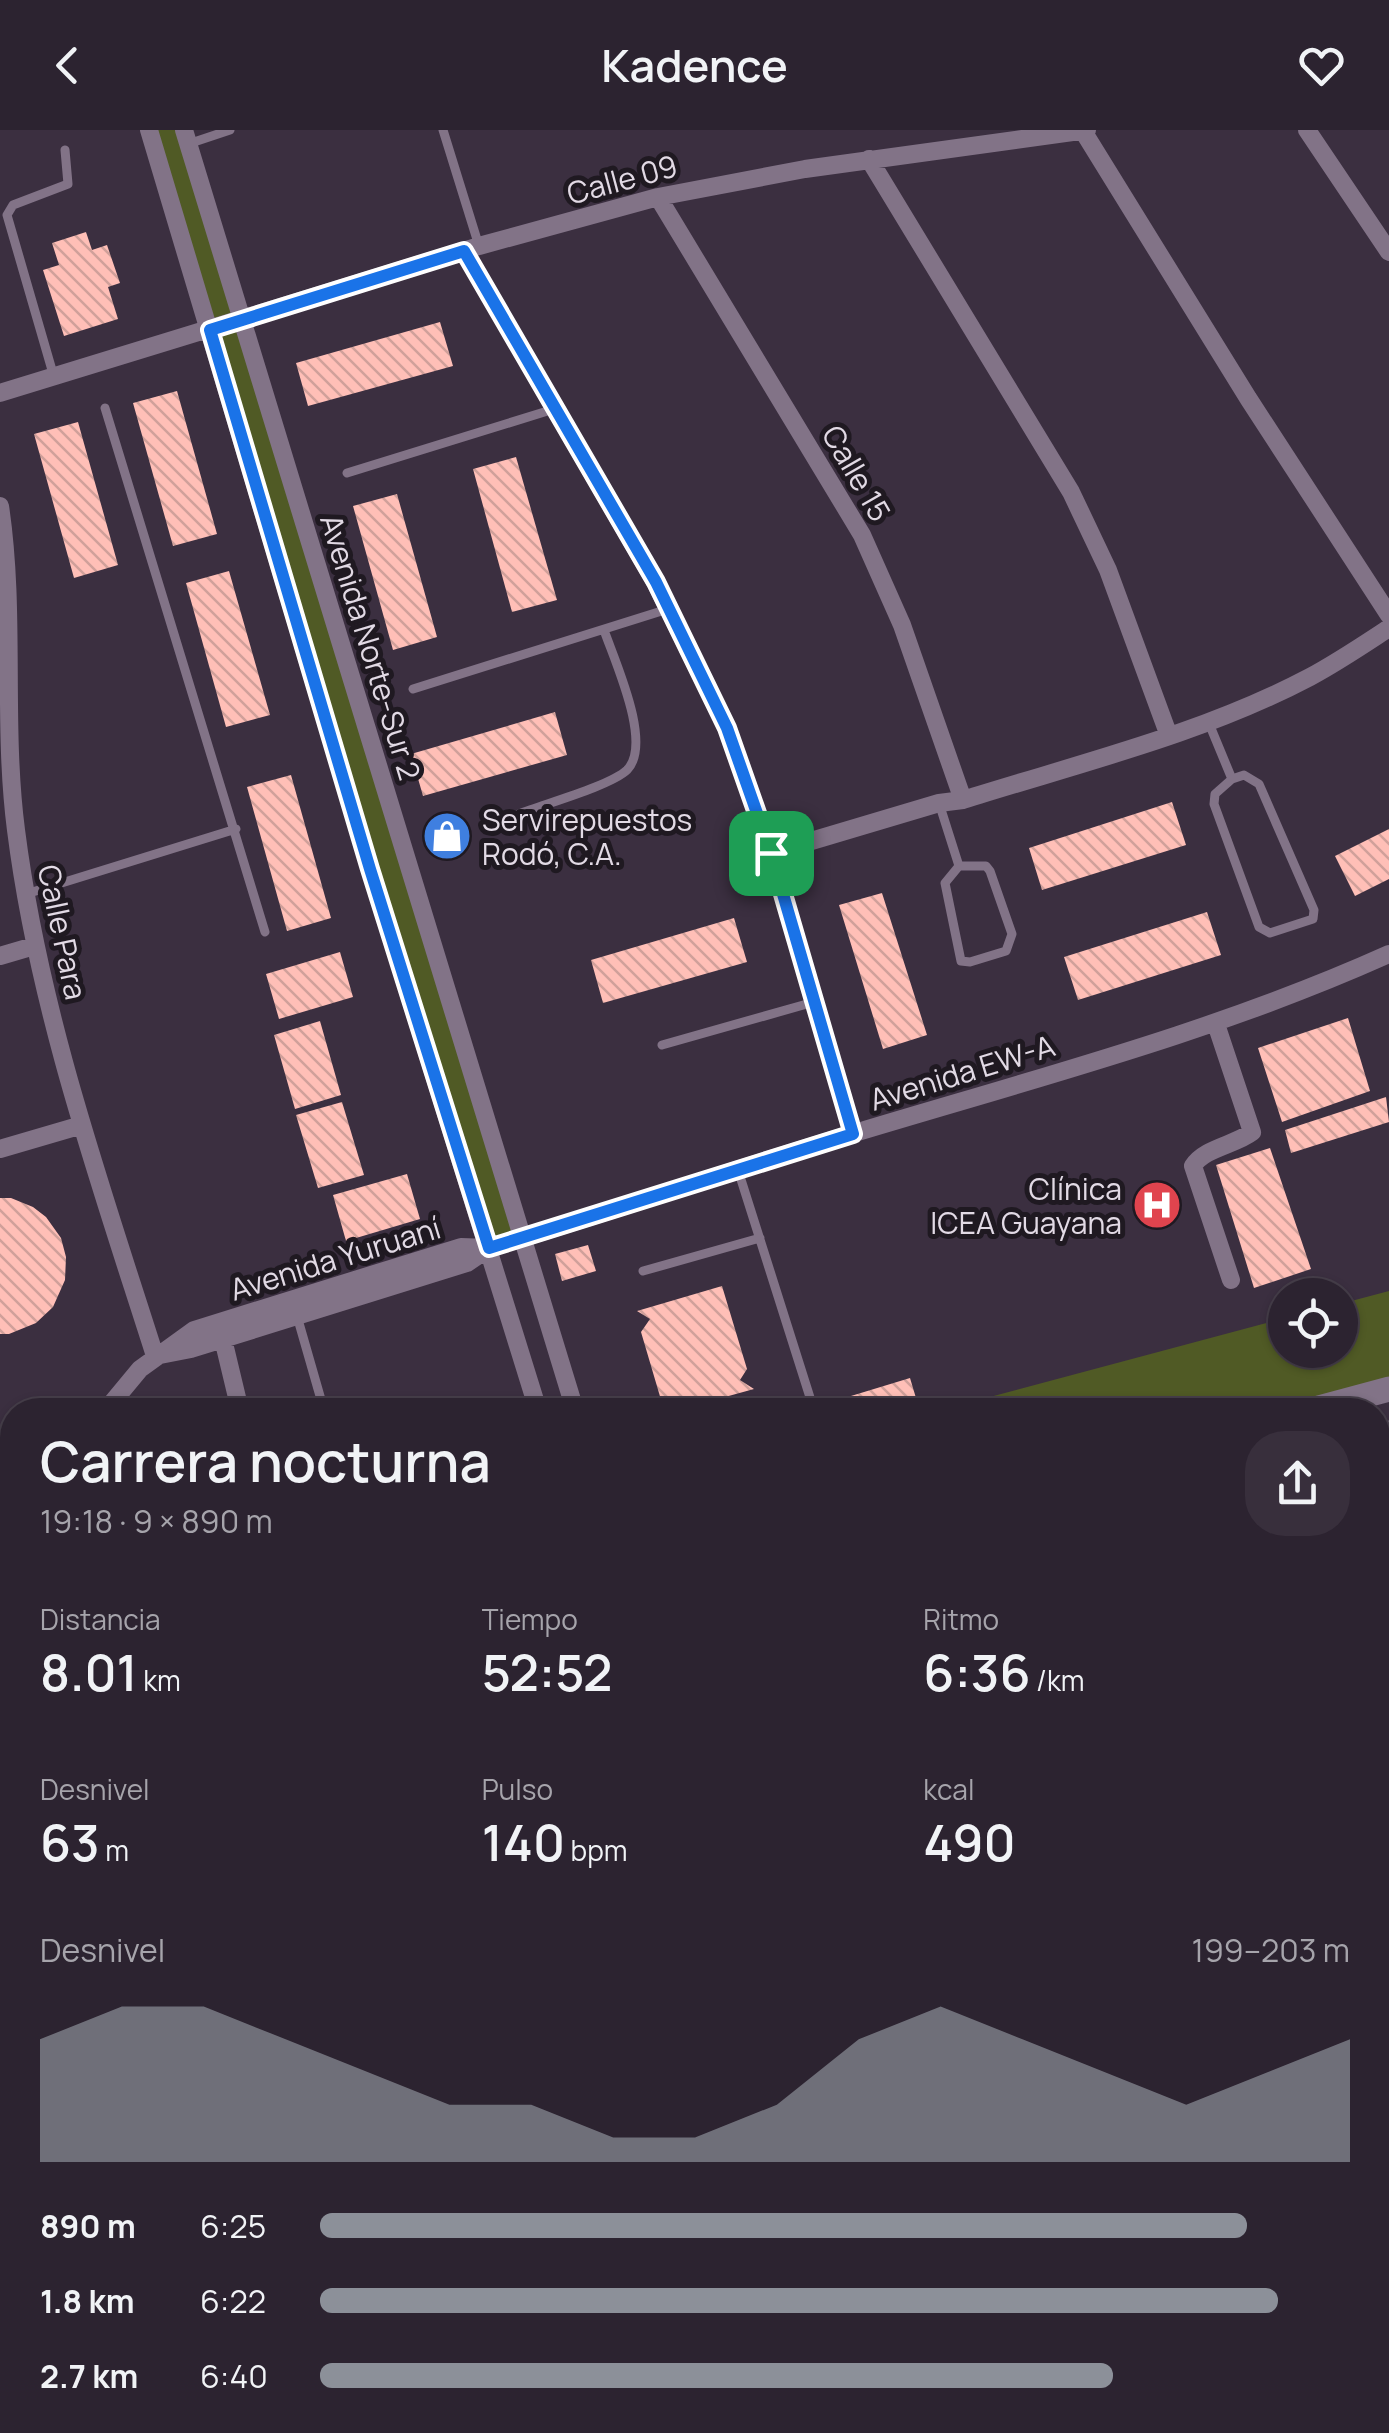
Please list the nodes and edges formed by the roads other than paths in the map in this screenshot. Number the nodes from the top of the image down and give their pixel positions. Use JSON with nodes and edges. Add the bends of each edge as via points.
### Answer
{"nodes":[{"id":1,"x":148,"y":130,"type":"edge"},
{"id":2,"x":230,"y":130,"type":"edge"},
{"id":3,"x":443,"y":130,"type":"edge"},
{"id":4,"x":1085,"y":130,"type":"edge"},
{"id":5,"x":1307,"y":130,"type":"edge"},
{"id":6,"x":186,"y":137,"type":"edge"},
{"id":7,"x":65,"y":150,"type":"dead end"},
{"id":8,"x":870,"y":159,"type":"junction"},
{"id":9,"x":658,"y":197,"type":"junction"},
{"id":10,"x":472,"y":249,"type":"junction"},
{"id":11,"x":1389,"y":252,"type":"edge"},
{"id":12,"x":241,"y":320,"type":"junction"},
{"id":13,"x":210,"y":330,"type":"junction"},
{"id":14,"x":54,"y":377,"type":"junction"},
{"id":15,"x":0,"y":393,"type":"edge"},
{"id":16,"x":105,"y":408,"type":"dead end"},
{"id":17,"x":554,"y":409,"type":"junction"},
{"id":18,"x":347,"y":473,"type":"dead end"},
{"id":19,"x":0,"y":506,"type":"edge"},
{"id":20,"x":4,"y":585,"type":"edge"},
{"id":21,"x":670,"y":608,"type":"junction"},
{"id":22,"x":1389,"y":616,"type":"edge"},
{"id":23,"x":1389,"y":628,"type":"edge"},
{"id":24,"x":604,"y":630,"type":"junction"},
{"id":25,"x":414,"y":689,"type":"dead end"},
{"id":26,"x":1208,"y":721,"type":"junction"},
{"id":27,"x":1170,"y":736,"type":"junction"},
{"id":28,"x":5,"y":771,"type":"edge"},
{"id":29,"x":1232,"y":780,"type":"junction"},
{"id":30,"x":963,"y":800,"type":"junction"},
{"id":31,"x":939,"y":803,"type":"junction"},
{"id":32,"x":519,"y":814,"type":"dead end"},
{"id":33,"x":236,"y":829,"type":"junction"},
{"id":34,"x":771,"y":853,"type":"junction"},
{"id":35,"x":960,"y":866,"type":"junction"},
{"id":36,"x":26,"y":894,"type":"junction"},
{"id":37,"x":265,"y":932,"type":"dead end"},
{"id":38,"x":34,"y":946,"type":"junction"},
{"id":39,"x":1389,"y":955,"type":"edge"},
{"id":40,"x":0,"y":956,"type":"edge"},
{"id":41,"x":814,"y":1002,"type":"junction"},
{"id":42,"x":1216,"y":1024,"type":"junction"},
{"id":43,"x":662,"y":1045,"type":"dead end"},
{"id":44,"x":82,"y":1125,"type":"junction"},
{"id":45,"x":853,"y":1134,"type":"junction"},
{"id":46,"x":0,"y":1149,"type":"edge"},
{"id":47,"x":738,"y":1170,"type":"junction"},
{"id":48,"x":524,"y":1238,"type":"junction"},
{"id":49,"x":760,"y":1238,"type":"junction"},
{"id":50,"x":489,"y":1248,"type":"junction"},
{"id":51,"x":643,"y":1272,"type":"dead end"},
{"id":52,"x":1232,"y":1280,"type":"dead end"},
{"id":53,"x":297,"y":1316,"type":"junction"},
{"id":54,"x":224,"y":1339,"type":"junction"},
{"id":55,"x":155,"y":1356,"type":"junction"},
{"id":56,"x":1389,"y":1389,"type":"edge"},
{"id":57,"x":116,"y":1398,"type":"edge"},
{"id":58,"x":237,"y":1398,"type":"edge"},
{"id":59,"x":321,"y":1398,"type":"edge"},
{"id":60,"x":534,"y":1398,"type":"edge"},
{"id":61,"x":571,"y":1398,"type":"edge"},
{"id":62,"x":810,"y":1398,"type":"edge"},
{"id":63,"x":1356,"y":1398,"type":"edge"}],
"edges":[{"from":1,"to":13,"type":"street","name":"Avenida Norte-Sur 2"},
{"from":2,"to":6,"type":"lane"},
{"from":3,"to":10,"type":"lane"},
{"from":4,"to":8,"type":"street","name":"Calle 09"},
{"from":4,"to":22,"type":"street"},
{"from":5,"to":11,"type":"street"},
{"from":6,"to":12,"type":"street","name":"Avenida Norte-Sur 2"},
{"from":7,"to":14,"type":"lane","via":[[68,184],[13,206],[7,215]]},
{"from":8,"to":9,"type":"street","name":"Calle 09"},
{"from":8,"to":27,"type":"street","via":[[1094,536]]},
{"from":9,"to":10,"type":"street","name":"Calle 09"},
{"from":9,"to":30,"type":"street","name":"Calle 15","via":[[862,535],[902,625]]},
{"from":10,"to":12,"type":"street","name":"Calle 09"},
{"from":10,"to":17,"type":"street"},
{"from":12,"to":13,"type":"street","name":"Calle 09"},
{"from":12,"to":48,"type":"street","name":"Avenida Norte-Sur 2"},
{"from":13,"to":14,"type":"street","name":"Calle 09"},
{"from":13,"to":50,"type":"street","name":"Avenida Norte-Sur 2"},
{"from":14,"to":15,"type":"street","name":"Calle 09"},
{"from":16,"to":33,"type":"lane"},
{"from":17,"to":18,"type":"lane"},
{"from":17,"to":21,"type":"street"},
{"from":19,"to":20,"type":"street","name":"Calle Para"},
{"from":20,"to":28,"type":"street","name":"Calle Para"},
{"from":21,"to":24,"type":"lane"},
{"from":21,"to":34,"type":"street","via":[[727,728]]},
{"from":23,"to":26,"type":"street","via":[[1311,676]]},
{"from":24,"to":25,"type":"lane"},
{"from":24,"to":32,"type":"lane","via":[[638,737],[634,760],[615,777]]},
{"from":26,"to":27,"type":"street"},
{"from":26,"to":29,"type":"lane"},
{"from":27,"to":30,"type":"street"},
{"from":28,"to":36,"type":"street","name":"Calle Para"},
{"from":29,"to":29,"type":"lane","via":[[1244,775],[1259,784],[1313,919],[1270,933],[1259,926],[1214,804]]},
{"from":30,"to":31,"type":"street"},
{"from":31,"to":34,"type":"street"},
{"from":31,"to":35,"type":"lane"},
{"from":33,"to":36,"type":"lane"},
{"from":33,"to":37,"type":"lane"},
{"from":34,"to":41,"type":"street"},
{"from":35,"to":35,"type":"lane","via":[[945,883],[961,961],[1006,951],[1012,934],[990,871]]},
{"from":36,"to":38,"type":"street","name":"Calle Para"},
{"from":38,"to":40,"type":"street"},
{"from":38,"to":44,"type":"street","name":"Calle Para"},
{"from":39,"to":42,"type":"street","name":"Avenida EW-A"},
{"from":41,"to":43,"type":"lane"},
{"from":41,"to":45,"type":"street"},
{"from":42,"to":45,"type":"street","name":"Avenida EW-A"},
{"from":42,"to":52,"type":"street","via":[[1252,1132],[1193,1166]]},
{"from":44,"to":46,"type":"street"},
{"from":44,"to":55,"type":"street","name":"Calle Para"},
{"from":45,"to":47,"type":"street","name":"Avenida EW-A"},
{"from":47,"to":48,"type":"street","name":"Avenida EW-A"},
{"from":47,"to":49,"type":"lane"},
{"from":48,"to":50,"type":"street","name":"Avenida EW-A"},
{"from":48,"to":61,"type":"street","name":"Avenida Norte-Sur 2"},
{"from":49,"to":51,"type":"lane"},
{"from":49,"to":62,"type":"lane"},
{"from":50,"to":53,"type":"street","name":"Avenida Yuruaní","via":[[467,1264]]},
{"from":50,"to":55,"type":"street","name":"Avenida Yuruaní","via":[[461,1247],[340,1278],[194,1330]]},
{"from":50,"to":60,"type":"street","name":"Avenida Norte-Sur 2"},
{"from":53,"to":54,"type":"street","name":"Avenida Yuruaní"},
{"from":53,"to":59,"type":"lane"},
{"from":54,"to":55,"type":"street","name":"Avenida Yuruaní"},
{"from":54,"to":58,"type":"street"},
{"from":55,"to":57,"type":"street","name":"Avenida Yuruaní"},
{"from":56,"to":63,"type":"main road"}]}
